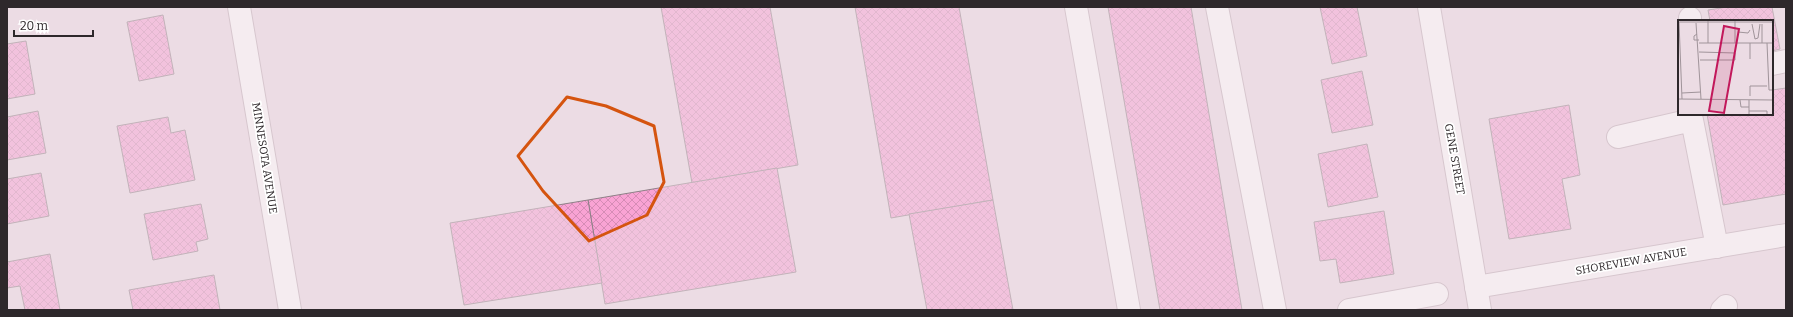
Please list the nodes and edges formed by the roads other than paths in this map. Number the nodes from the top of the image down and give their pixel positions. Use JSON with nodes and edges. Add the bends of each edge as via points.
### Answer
{"nodes":[{"id":1,"x":240,"y":7,"type":"edge"},
{"id":2,"x":1076,"y":7,"type":"edge"},
{"id":3,"x":1217,"y":7,"type":"edge"},
{"id":4,"x":1429,"y":7,"type":"edge"},
{"id":5,"x":1786,"y":61,"type":"edge"},
{"id":6,"x":1773,"y":64,"type":"edge"},
{"id":7,"x":1618,"y":137,"type":"dead end"},
{"id":8,"x":1786,"y":235,"type":"edge"},
{"id":9,"x":1717,"y":247,"type":"junction"},
{"id":10,"x":1476,"y":287,"type":"junction"},
{"id":11,"x":1437,"y":294,"type":"dead end"},
{"id":12,"x":290,"y":310,"type":"edge"},
{"id":13,"x":1129,"y":310,"type":"edge"},
{"id":14,"x":1275,"y":310,"type":"edge"},
{"id":15,"x":1349,"y":310,"type":"edge"},
{"id":16,"x":1480,"y":310,"type":"edge"}],
"edges":[{"from":1,"to":12,"type":"street","name":"MINNESOTA AVENUE"},
{"from":2,"to":13,"type":"street"},
{"from":3,"to":14,"type":"street"},
{"from":4,"to":10,"type":"street","name":"GENE STREET"},
{"from":5,"to":6,"type":"street"},
{"from":7,"to":9,"type":"street","via":[[1692,120]]},
{"from":8,"to":9,"type":"street","name":"SHOREVIEW AVENUE"},
{"from":9,"to":10,"type":"street","name":"SHOREVIEW AVENUE"},
{"from":10,"to":16,"type":"street","name":"GENE STREET"},
{"from":11,"to":15,"type":"street"}]}
